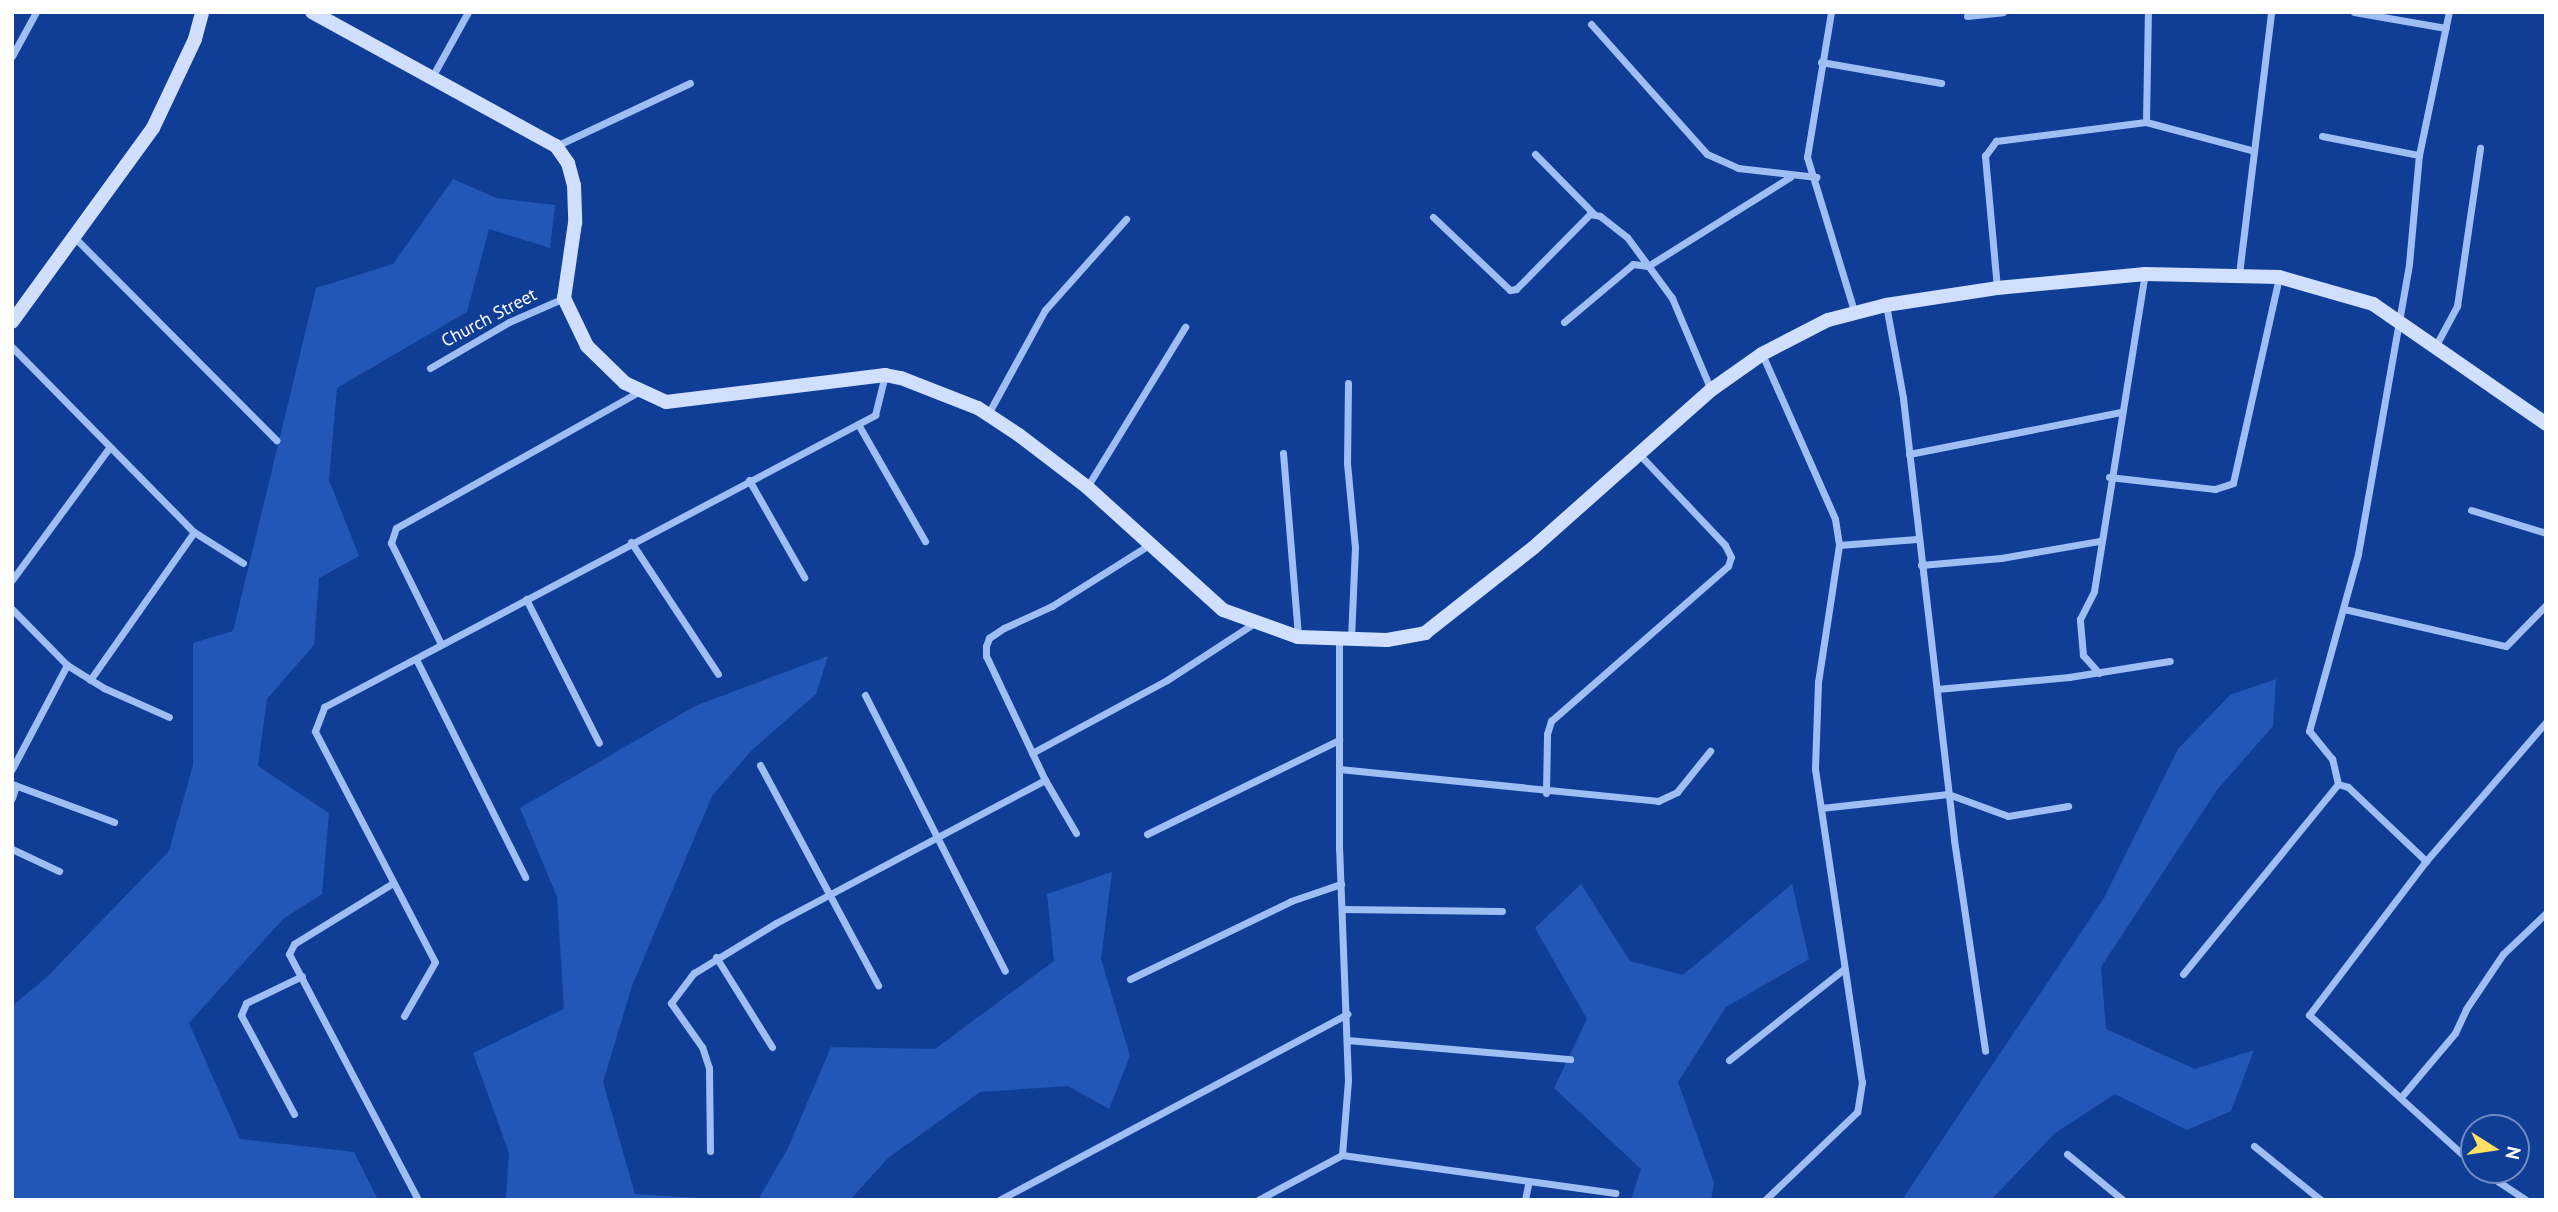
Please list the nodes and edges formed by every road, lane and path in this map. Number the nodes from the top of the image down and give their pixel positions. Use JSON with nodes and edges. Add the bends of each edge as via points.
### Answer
{"nodes":[{"id":1,"x":36,"y":12,"type":"edge"},
{"id":2,"x":202,"y":12,"type":"edge"},
{"id":3,"x":312,"y":12,"type":"edge"},
{"id":4,"x":468,"y":12,"type":"edge"},
{"id":5,"x":1831,"y":12,"type":"edge"},
{"id":6,"x":2003,"y":12,"type":"edge"},
{"id":7,"x":2148,"y":12,"type":"edge"},
{"id":8,"x":2271,"y":12,"type":"edge"},
{"id":9,"x":2354,"y":12,"type":"edge"},
{"id":10,"x":2449,"y":12,"type":"edge"},
{"id":11,"x":1967,"y":16,"type":"dead end"},
{"id":12,"x":1591,"y":24,"type":"dead end"},
{"id":13,"x":2446,"y":28,"type":"junction"},
{"id":14,"x":12,"y":55,"type":"edge"},
{"id":15,"x":1821,"y":62,"type":"junction"},
{"id":16,"x":432,"y":77,"type":"junction"},
{"id":17,"x":690,"y":83,"type":"dead end"},
{"id":18,"x":1941,"y":83,"type":"dead end"},
{"id":19,"x":2146,"y":121,"type":"junction"},
{"id":20,"x":2322,"y":136,"type":"dead end"},
{"id":21,"x":556,"y":146,"type":"junction"},
{"id":22,"x":2480,"y":148,"type":"dead end"},
{"id":23,"x":2251,"y":150,"type":"junction"},
{"id":24,"x":1535,"y":153,"type":"dead end"},
{"id":25,"x":2419,"y":155,"type":"junction"},
{"id":26,"x":1790,"y":176,"type":"junction"},
{"id":27,"x":1816,"y":177,"type":"junction"},
{"id":28,"x":1594,"y":215,"type":"junction"},
{"id":29,"x":1433,"y":217,"type":"dead end"},
{"id":30,"x":1126,"y":219,"type":"dead end"},
{"id":31,"x":76,"y":239,"type":"junction"},
{"id":32,"x":1648,"y":266,"type":"junction"},
{"id":33,"x":2145,"y":274,"type":"junction"},
{"id":34,"x":2239,"y":274,"type":"junction"},
{"id":35,"x":2280,"y":277,"type":"junction"},
{"id":36,"x":1997,"y":288,"type":"junction"},
{"id":37,"x":564,"y":298,"type":"junction"},
{"id":38,"x":1886,"y":305,"type":"junction"},
{"id":39,"x":1854,"y":311,"type":"junction"},
{"id":40,"x":2397,"y":319,"type":"junction"},
{"id":41,"x":12,"y":322,"type":"edge"},
{"id":42,"x":1564,"y":322,"type":"dead end"},
{"id":43,"x":1185,"y":327,"type":"dead end"},
{"id":44,"x":12,"y":347,"type":"edge"},
{"id":45,"x":2435,"y":347,"type":"junction"},
{"id":46,"x":1762,"y":354,"type":"junction"},
{"id":47,"x":430,"y":368,"type":"dead end"},
{"id":48,"x":885,"y":375,"type":"junction"},
{"id":49,"x":1348,"y":383,"type":"dead end"},
{"id":50,"x":1711,"y":390,"type":"junction"},
{"id":51,"x":638,"y":392,"type":"junction"},
{"id":52,"x":2121,"y":412,"type":"junction"},
{"id":53,"x":988,"y":414,"type":"junction"},
{"id":54,"x":858,"y":424,"type":"junction"},
{"id":55,"x":2546,"y":424,"type":"edge"},
{"id":56,"x":276,"y":440,"type":"dead end"},
{"id":57,"x":110,"y":449,"type":"junction"},
{"id":58,"x":1283,"y":453,"type":"dead end"},
{"id":59,"x":1909,"y":454,"type":"junction"},
{"id":60,"x":1640,"y":455,"type":"junction"},
{"id":61,"x":2109,"y":477,"type":"junction"},
{"id":62,"x":749,"y":480,"type":"junction"},
{"id":63,"x":1087,"y":487,"type":"junction"},
{"id":64,"x":2471,"y":510,"type":"dead end"},
{"id":65,"x":194,"y":532,"type":"junction"},
{"id":66,"x":2546,"y":533,"type":"edge"},
{"id":67,"x":1917,"y":539,"type":"junction"},
{"id":68,"x":925,"y":541,"type":"dead end"},
{"id":69,"x":2099,"y":541,"type":"junction"},
{"id":70,"x":631,"y":542,"type":"junction"},
{"id":71,"x":1149,"y":545,"type":"junction"},
{"id":72,"x":1839,"y":545,"type":"junction"},
{"id":73,"x":243,"y":563,"type":"dead end"},
{"id":74,"x":1921,"y":565,"type":"junction"},
{"id":75,"x":804,"y":577,"type":"dead end"},
{"id":76,"x":12,"y":580,"type":"edge"},
{"id":77,"x":526,"y":599,"type":"junction"},
{"id":78,"x":2546,"y":605,"type":"edge"},
{"id":79,"x":2344,"y":608,"type":"junction"},
{"id":80,"x":12,"y":609,"type":"edge"},
{"id":81,"x":1253,"y":624,"type":"junction"},
{"id":82,"x":1298,"y":637,"type":"junction"},
{"id":83,"x":1345,"y":639,"type":"junction"},
{"id":84,"x":441,"y":644,"type":"junction"},
{"id":85,"x":416,"y":659,"type":"junction"},
{"id":86,"x":2170,"y":661,"type":"dead end"},
{"id":87,"x":67,"y":665,"type":"junction"},
{"id":88,"x":2099,"y":673,"type":"junction"},
{"id":89,"x":718,"y":674,"type":"dead end"},
{"id":90,"x":90,"y":680,"type":"junction"},
{"id":91,"x":1937,"y":689,"type":"junction"},
{"id":92,"x":864,"y":695,"type":"dead end"},
{"id":93,"x":169,"y":717,"type":"dead end"},
{"id":94,"x":2546,"y":722,"type":"edge"},
{"id":95,"x":1339,"y":740,"type":"junction"},
{"id":96,"x":599,"y":743,"type":"dead end"},
{"id":97,"x":1710,"y":751,"type":"dead end"},
{"id":98,"x":1032,"y":753,"type":"junction"},
{"id":99,"x":760,"y":765,"type":"dead end"},
{"id":100,"x":12,"y":769,"type":"edge"},
{"id":101,"x":1339,"y":769,"type":"junction"},
{"id":102,"x":1045,"y":780,"type":"junction"},
{"id":103,"x":2338,"y":784,"type":"junction"},
{"id":104,"x":14,"y":785,"type":"edge"},
{"id":105,"x":1546,"y":793,"type":"junction"},
{"id":106,"x":1948,"y":794,"type":"junction"},
{"id":107,"x":12,"y":799,"type":"edge"},
{"id":108,"x":2068,"y":806,"type":"dead end"},
{"id":109,"x":1821,"y":808,"type":"junction"},
{"id":110,"x":114,"y":822,"type":"dead end"},
{"id":111,"x":1076,"y":833,"type":"dead end"},
{"id":112,"x":1147,"y":834,"type":"dead end"},
{"id":113,"x":939,"y":839,"type":"junction"},
{"id":114,"x":12,"y":849,"type":"edge"},
{"id":115,"x":2426,"y":861,"type":"junction"},
{"id":116,"x":59,"y":871,"type":"dead end"},
{"id":117,"x":525,"y":877,"type":"dead end"},
{"id":118,"x":393,"y":883,"type":"junction"},
{"id":119,"x":1341,"y":884,"type":"junction"},
{"id":120,"x":831,"y":895,"type":"junction"},
{"id":121,"x":1343,"y":909,"type":"junction"},
{"id":122,"x":1502,"y":911,"type":"dead end"},
{"id":123,"x":2546,"y":913,"type":"edge"},
{"id":124,"x":716,"y":957,"type":"junction"},
{"id":125,"x":1844,"y":968,"type":"junction"},
{"id":126,"x":1005,"y":971,"type":"dead end"},
{"id":127,"x":2183,"y":974,"type":"dead end"},
{"id":128,"x":302,"y":976,"type":"junction"},
{"id":129,"x":1130,"y":979,"type":"dead end"},
{"id":130,"x":878,"y":985,"type":"dead end"},
{"id":131,"x":1347,"y":1014,"type":"junction"},
{"id":132,"x":404,"y":1016,"type":"dead end"},
{"id":133,"x":1347,"y":1040,"type":"junction"},
{"id":134,"x":772,"y":1047,"type":"dead end"},
{"id":135,"x":1985,"y":1051,"type":"dead end"},
{"id":136,"x":1570,"y":1059,"type":"dead end"},
{"id":137,"x":1730,"y":1060,"type":"dead end"},
{"id":138,"x":2402,"y":1096,"type":"junction"},
{"id":139,"x":294,"y":1114,"type":"dead end"},
{"id":140,"x":2254,"y":1146,"type":"dead end"},
{"id":141,"x":710,"y":1151,"type":"dead end"},
{"id":142,"x":2460,"y":1153,"type":"edge"},
{"id":143,"x":2067,"y":1154,"type":"dead end"},
{"id":144,"x":1342,"y":1155,"type":"junction"},
{"id":145,"x":1528,"y":1184,"type":"junction"},
{"id":146,"x":2502,"y":1184,"type":"edge"},
{"id":147,"x":1615,"y":1193,"type":"dead end"},
{"id":148,"x":418,"y":1200,"type":"edge"},
{"id":149,"x":999,"y":1200,"type":"edge"},
{"id":150,"x":1258,"y":1200,"type":"edge"},
{"id":151,"x":1525,"y":1200,"type":"edge"},
{"id":152,"x":1765,"y":1200,"type":"edge"},
{"id":153,"x":2123,"y":1200,"type":"edge"},
{"id":154,"x":2321,"y":1200,"type":"edge"},
{"id":155,"x":2526,"y":1200,"type":"edge"}],
"edges":[{"from":1,"to":14,"type":"street"},
{"from":2,"to":31,"type":"street","via":[[195,39],[153,128]]},
{"from":3,"to":16,"type":"street"},
{"from":4,"to":16,"type":"street"},
{"from":5,"to":15,"type":"street"},
{"from":6,"to":11,"type":"street"},
{"from":7,"to":19,"type":"street"},
{"from":8,"to":23,"type":"street"},
{"from":9,"to":13,"type":"street"},
{"from":10,"to":13,"type":"street"},
{"from":12,"to":26,"type":"street","via":[[1707,154],[1738,168]]},
{"from":13,"to":25,"type":"street"},
{"from":15,"to":18,"type":"street"},
{"from":15,"to":27,"type":"street","via":[[1807,143]]},
{"from":16,"to":21,"type":"street"},
{"from":17,"to":21,"type":"street"},
{"from":19,"to":23,"type":"street"},
{"from":19,"to":36,"type":"street","via":[[2009,139],[1989,147],[1985,156]]},
{"from":20,"to":25,"type":"street"},
{"from":21,"to":37,"type":"street","via":[[568,163],[573,185],[575,223]]},
{"from":22,"to":45,"type":"street","via":[[2457,306]]},
{"from":23,"to":34,"type":"street"},
{"from":24,"to":28,"type":"street"},
{"from":25,"to":40,"type":"street","via":[[2409,264]]},
{"from":26,"to":27,"type":"street"},
{"from":26,"to":32,"type":"street"},
{"from":27,"to":39,"type":"street"},
{"from":28,"to":29,"type":"street","via":[[1510,290]]},
{"from":28,"to":32,"type":"street","via":[[1627,237]]},
{"from":30,"to":53,"type":"street","via":[[1045,310]]},
{"from":31,"to":41,"type":"street"},
{"from":31,"to":56,"type":"street"},
{"from":32,"to":42,"type":"street","via":[[1633,264]]},
{"from":32,"to":50,"type":"street","via":[[1672,298]]},
{"from":33,"to":34,"type":"street"},
{"from":33,"to":36,"type":"street"},
{"from":33,"to":52,"type":"street"},
{"from":34,"to":35,"type":"street"},
{"from":35,"to":40,"type":"street","via":[[2361,298]]},
{"from":35,"to":61,"type":"street","via":[[2233,483],[2214,489]]},
{"from":36,"to":38,"type":"street"},
{"from":37,"to":47,"type":"street","name":"Church Street","via":[[509,322]]},
{"from":37,"to":51,"type":"street","via":[[587,346],[608,371]]},
{"from":38,"to":39,"type":"street"},
{"from":38,"to":59,"type":"street"},
{"from":39,"to":46,"type":"street"},
{"from":40,"to":45,"type":"street"},
{"from":40,"to":79,"type":"street"},
{"from":43,"to":63,"type":"street"},
{"from":44,"to":57,"type":"street"},
{"from":45,"to":55,"type":"street"},
{"from":46,"to":50,"type":"street"},
{"from":46,"to":72,"type":"street","via":[[1835,519]]},
{"from":48,"to":51,"type":"street","via":[[666,402]]},
{"from":48,"to":53,"type":"street"},
{"from":48,"to":54,"type":"street","via":[[875,415]]},
{"from":49,"to":83,"type":"street","via":[[1347,463],[1355,547]]},
{"from":50,"to":60,"type":"street"},
{"from":51,"to":84,"type":"street","via":[[396,528],[391,543]]},
{"from":52,"to":59,"type":"street"},
{"from":52,"to":61,"type":"street"},
{"from":53,"to":63,"type":"street"},
{"from":54,"to":62,"type":"street"},
{"from":54,"to":68,"type":"street"},
{"from":57,"to":65,"type":"street"},
{"from":57,"to":76,"type":"street"},
{"from":58,"to":82,"type":"street"},
{"from":59,"to":67,"type":"street"},
{"from":60,"to":83,"type":"street","via":[[1425,633],[1387,640]]},
{"from":60,"to":105,"type":"street","via":[[1726,545],[1731,557],[1728,566],[1551,721]]},
{"from":61,"to":69,"type":"street"},
{"from":62,"to":70,"type":"street"},
{"from":62,"to":75,"type":"street"},
{"from":63,"to":71,"type":"street"},
{"from":64,"to":66,"type":"street"},
{"from":65,"to":73,"type":"street"},
{"from":65,"to":90,"type":"street"},
{"from":67,"to":72,"type":"street"},
{"from":67,"to":74,"type":"street"},
{"from":69,"to":74,"type":"street","via":[[2001,558]]},
{"from":69,"to":88,"type":"street","via":[[2094,591],[2080,625],[2083,655]]},
{"from":70,"to":77,"type":"street"},
{"from":70,"to":89,"type":"street"},
{"from":71,"to":81,"type":"street","via":[[1223,610]]},
{"from":71,"to":98,"type":"street","via":[[1052,606],[989,638],[986,656]]},
{"from":72,"to":109,"type":"street","via":[[1818,682],[1815,769]]},
{"from":74,"to":91,"type":"street"},
{"from":77,"to":84,"type":"street"},
{"from":77,"to":96,"type":"street"},
{"from":78,"to":79,"type":"street","via":[[2506,646]]},
{"from":79,"to":103,"type":"street","via":[[2309,731],[2332,759]]},
{"from":80,"to":87,"type":"street"},
{"from":81,"to":82,"type":"street"},
{"from":81,"to":98,"type":"street","via":[[1167,680]]},
{"from":82,"to":83,"type":"street"},
{"from":83,"to":95,"type":"street"},
{"from":84,"to":85,"type":"street"},
{"from":85,"to":117,"type":"street"},
{"from":85,"to":118,"type":"street","via":[[324,707],[315,731]]},
{"from":86,"to":88,"type":"street"},
{"from":87,"to":90,"type":"street"},
{"from":87,"to":100,"type":"street"},
{"from":88,"to":91,"type":"street"},
{"from":90,"to":93,"type":"street"},
{"from":91,"to":106,"type":"street"},
{"from":92,"to":113,"type":"street"},
{"from":94,"to":115,"type":"street"},
{"from":95,"to":101,"type":"street"},
{"from":95,"to":112,"type":"street"},
{"from":97,"to":105,"type":"street","via":[[1677,792],[1658,802]]},
{"from":98,"to":102,"type":"street"},
{"from":99,"to":120,"type":"street"},
{"from":101,"to":105,"type":"street"},
{"from":101,"to":119,"type":"street"},
{"from":102,"to":111,"type":"street"},
{"from":102,"to":113,"type":"street"},
{"from":103,"to":115,"type":"street","via":[[2348,787]]},
{"from":103,"to":127,"type":"street"},
{"from":104,"to":107,"type":"street"},
{"from":104,"to":110,"type":"street"},
{"from":106,"to":108,"type":"street","via":[[2008,816]]},
{"from":106,"to":109,"type":"street"},
{"from":106,"to":135,"type":"street"},
{"from":109,"to":125,"type":"street"},
{"from":113,"to":120,"type":"street"},
{"from":113,"to":126,"type":"street"},
{"from":114,"to":116,"type":"street"},
{"from":115,"to":138,"type":"street","via":[[2309,1015]]},
{"from":118,"to":128,"type":"street","via":[[290,948]]},
{"from":118,"to":132,"type":"street","via":[[435,962]]},
{"from":119,"to":121,"type":"street"},
{"from":119,"to":129,"type":"street","via":[[1291,901]]},
{"from":120,"to":124,"type":"street"},
{"from":120,"to":130,"type":"street"},
{"from":121,"to":122,"type":"street"},
{"from":121,"to":131,"type":"street"},
{"from":123,"to":138,"type":"street","via":[[2503,954],[2455,1033]]},
{"from":124,"to":134,"type":"street"},
{"from":124,"to":141,"type":"street","via":[[694,973],[671,1003],[702,1047],[709,1068]]},
{"from":125,"to":137,"type":"street"},
{"from":125,"to":152,"type":"street","via":[[1862,1100],[1857,1112]]},
{"from":128,"to":139,"type":"street","via":[[246,1003],[241,1015]]},
{"from":128,"to":148,"type":"street"},
{"from":131,"to":133,"type":"street"},
{"from":131,"to":149,"type":"street"},
{"from":133,"to":136,"type":"street"},
{"from":133,"to":144,"type":"street"},
{"from":138,"to":142,"type":"street","via":[[2417,1116]]},
{"from":140,"to":154,"type":"street"},
{"from":143,"to":153,"type":"street"},
{"from":144,"to":145,"type":"street"},
{"from":144,"to":150,"type":"street"},
{"from":145,"to":147,"type":"street"},
{"from":145,"to":151,"type":"street"},
{"from":146,"to":155,"type":"street"}]}
